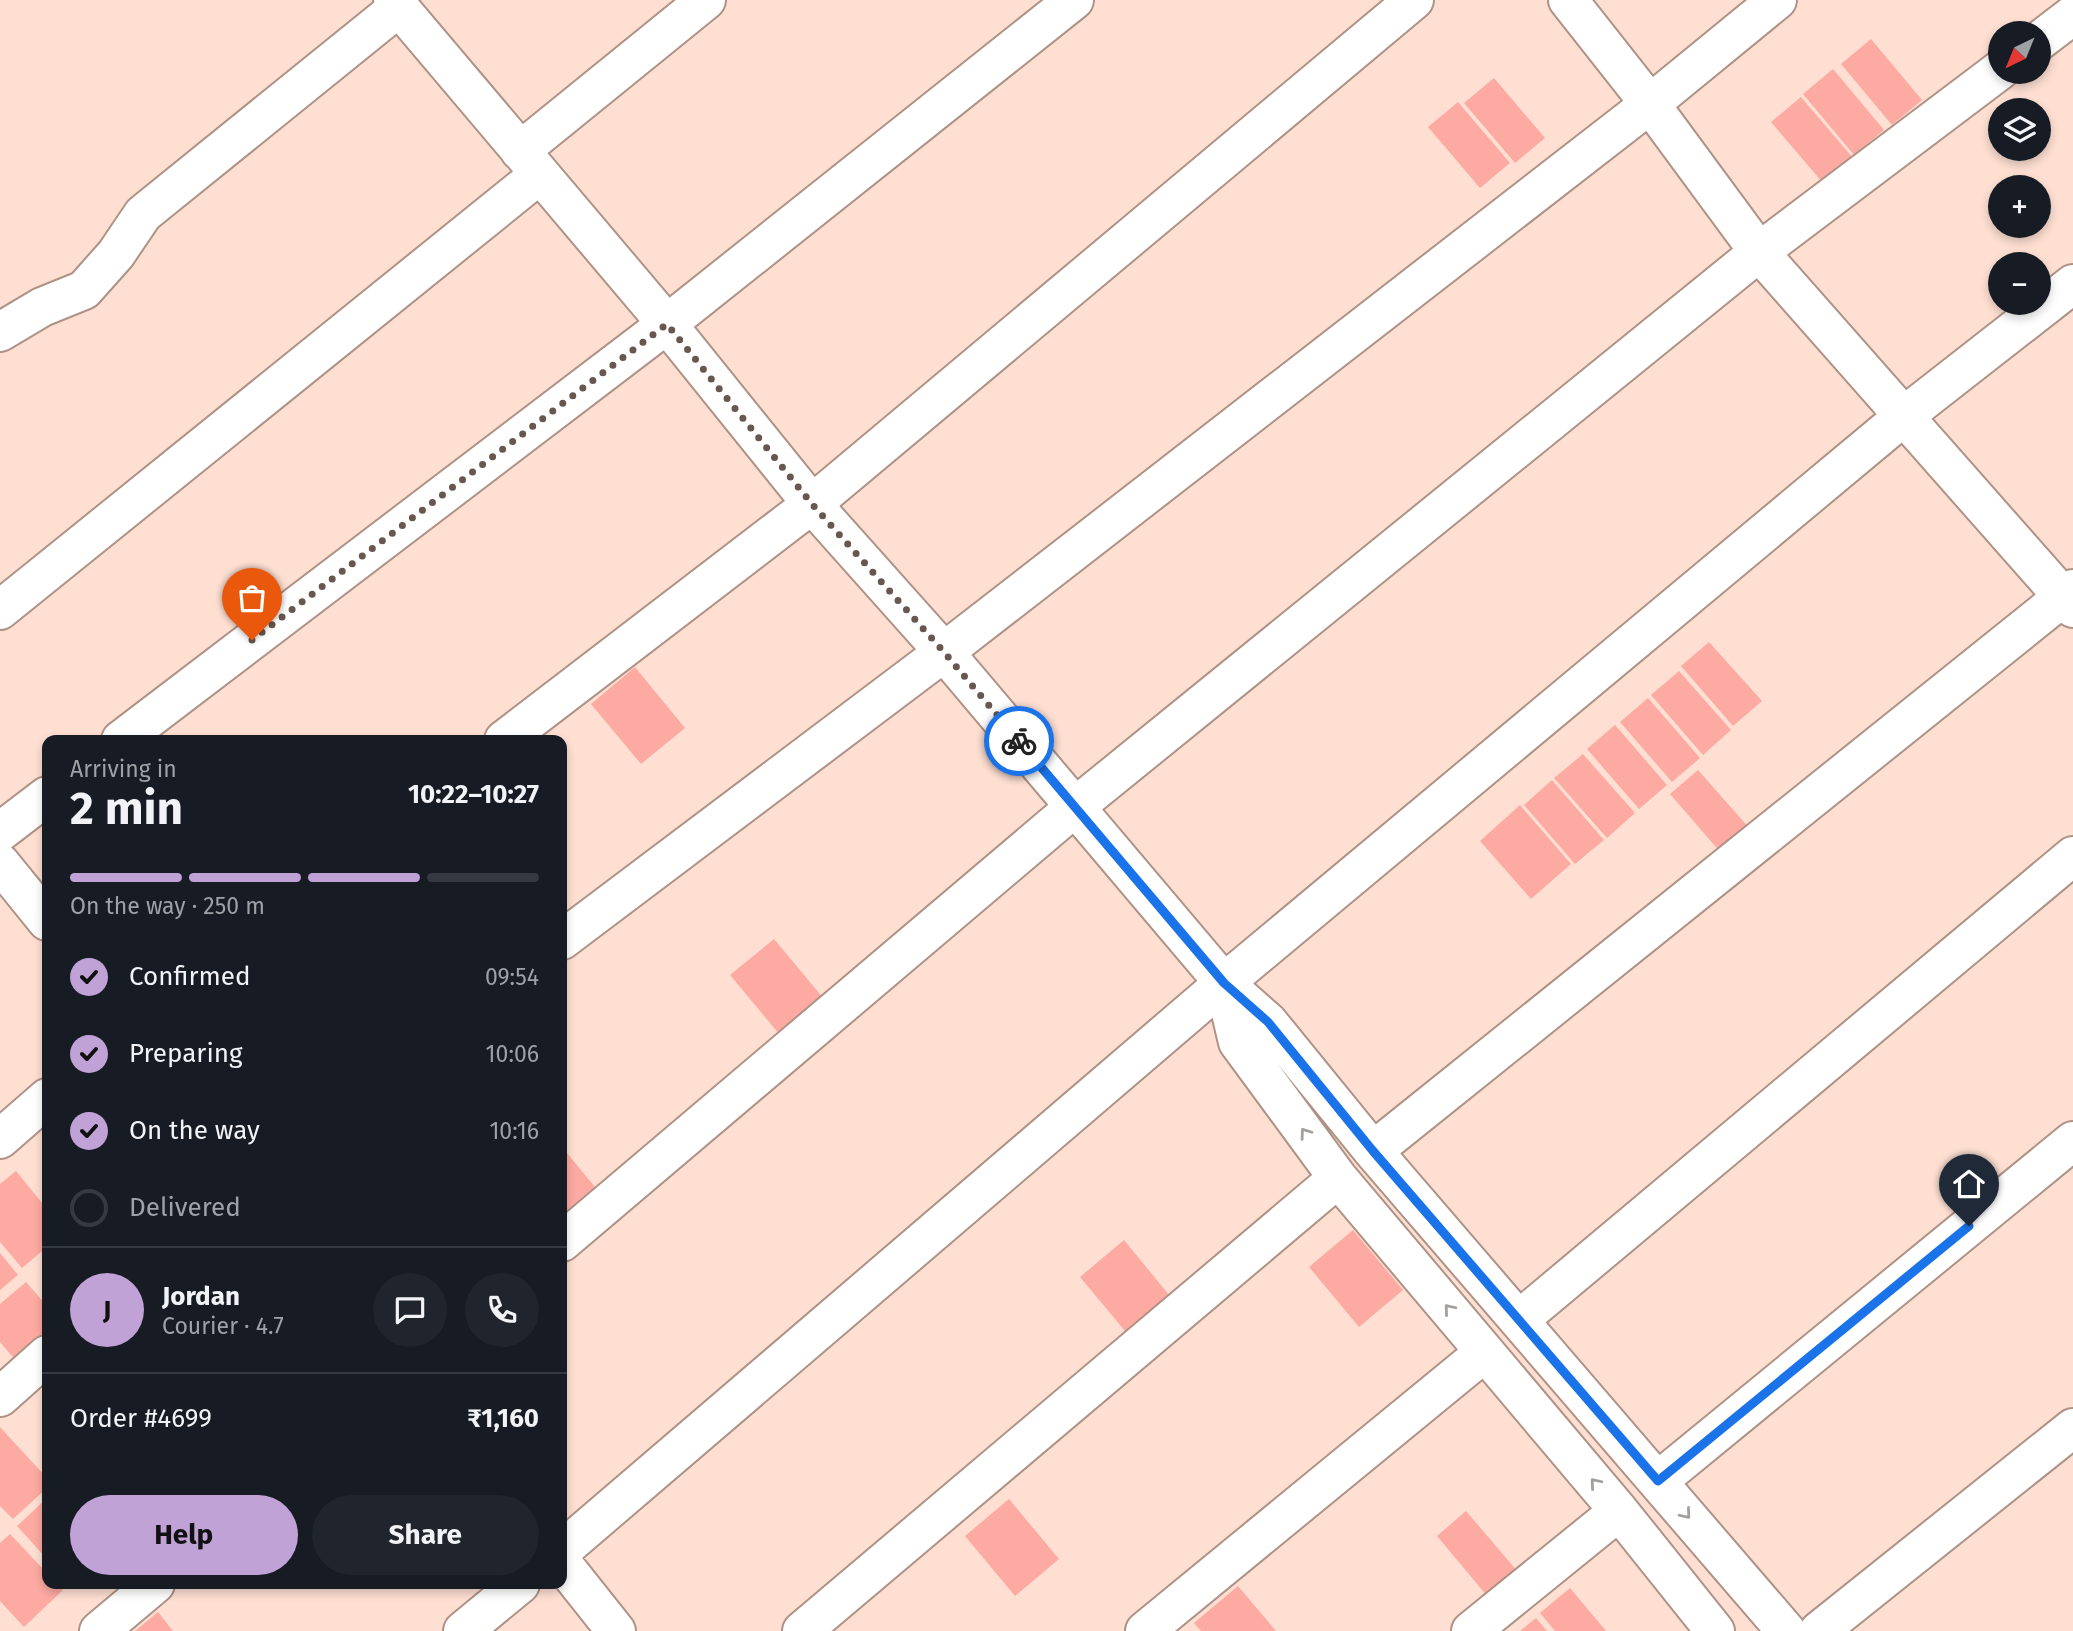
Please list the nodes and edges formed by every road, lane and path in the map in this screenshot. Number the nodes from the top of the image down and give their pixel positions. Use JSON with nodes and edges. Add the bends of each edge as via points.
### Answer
{"nodes":[{"id":1,"x":706,"y":0,"type":"edge"},
{"id":2,"x":1074,"y":0,"type":"edge"},
{"id":3,"x":1414,"y":0,"type":"edge"},
{"id":4,"x":1568,"y":0,"type":"edge"},
{"id":5,"x":1777,"y":0,"type":"edge"},
{"id":6,"x":396,"y":4,"type":"edge"},
{"id":7,"x":2073,"y":15,"type":"edge"},
{"id":8,"x":2051,"y":32,"type":"edge"},
{"id":9,"x":1988,"y":79,"type":"edge"},
{"id":10,"x":1650,"y":104,"type":"junction"},
{"id":11,"x":530,"y":163,"type":"junction"},
{"id":12,"x":1759,"y":252,"type":"junction"},
{"id":13,"x":2073,"y":284,"type":"edge"},
{"id":14,"x":667,"y":324,"type":"junction"},
{"id":15,"x":0,"y":332,"type":"edge"},
{"id":16,"x":1904,"y":416,"type":"junction"},
{"id":17,"x":812,"y":504,"type":"junction"},
{"id":18,"x":2070,"y":598,"type":"edge"},
{"id":19,"x":0,"y":610,"type":"edge"},
{"id":20,"x":944,"y":652,"type":"junction"},
{"id":21,"x":128,"y":735,"type":"edge"},
{"id":22,"x":511,"y":735,"type":"edge"},
{"id":23,"x":42,"y":800,"type":"edge"},
{"id":24,"x":1075,"y":807,"type":"junction"},
{"id":25,"x":0,"y":832,"type":"edge"},
{"id":26,"x":2073,"y":856,"type":"edge"},
{"id":27,"x":0,"y":863,"type":"edge"},
{"id":28,"x":42,"y":915,"type":"edge"},
{"id":29,"x":567,"y":936,"type":"edge"},
{"id":30,"x":1224,"y":983,"type":"junction"},
{"id":31,"x":42,"y":1102,"type":"edge"},
{"id":32,"x":0,"y":1139,"type":"edge"},
{"id":33,"x":2073,"y":1141,"type":"edge"},
{"id":34,"x":1373,"y":1151,"type":"junction"},
{"id":35,"x":1338,"y":1178,"type":"junction"},
{"id":36,"x":567,"y":1238,"type":"edge"},
{"id":37,"x":1519,"y":1320,"type":"junction"},
{"id":38,"x":1485,"y":1352,"type":"junction"},
{"id":39,"x":42,"y":1359,"type":"edge"},
{"id":40,"x":0,"y":1397,"type":"edge"},
{"id":41,"x":2073,"y":1428,"type":"edge"},
{"id":42,"x":1658,"y":1481,"type":"junction"},
{"id":43,"x":1619,"y":1511,"type":"junction"},
{"id":44,"x":567,"y":1545,"type":"edge"},
{"id":45,"x":567,"y":1569,"type":"edge"},
{"id":46,"x":149,"y":1589,"type":"edge"},
{"id":47,"x":514,"y":1589,"type":"edge"},
{"id":48,"x":99,"y":1631,"type":"edge"},
{"id":49,"x":463,"y":1631,"type":"edge"},
{"id":50,"x":616,"y":1631,"type":"edge"},
{"id":51,"x":802,"y":1631,"type":"edge"},
{"id":52,"x":1145,"y":1631,"type":"edge"},
{"id":53,"x":1471,"y":1631,"type":"edge"},
{"id":54,"x":1715,"y":1631,"type":"edge"},
{"id":55,"x":1786,"y":1631,"type":"edge"},
{"id":56,"x":1819,"y":1631,"type":"edge"}],
"edges":[{"from":1,"to":11,"type":"street"},
{"from":2,"to":14,"type":"street"},
{"from":3,"to":17,"type":"street"},
{"from":4,"to":10,"type":"street"},
{"from":5,"to":10,"type":"street"},
{"from":6,"to":11,"type":"street"},
{"from":6,"to":15,"type":"street","via":[[143,215],[83,290]]},
{"from":7,"to":8,"type":"street"},
{"from":9,"to":12,"type":"street"},
{"from":10,"to":12,"type":"street"},
{"from":10,"to":20,"type":"street"},
{"from":11,"to":14,"type":"street"},
{"from":11,"to":19,"type":"street"},
{"from":12,"to":16,"type":"street"},
{"from":12,"to":24,"type":"street"},
{"from":13,"to":16,"type":"street"},
{"from":14,"to":17,"type":"street"},
{"from":14,"to":21,"type":"street"},
{"from":16,"to":18,"type":"street"},
{"from":16,"to":30,"type":"street"},
{"from":17,"to":20,"type":"street"},
{"from":17,"to":22,"type":"street"},
{"from":18,"to":34,"type":"street"},
{"from":20,"to":24,"type":"street"},
{"from":20,"to":29,"type":"street"},
{"from":23,"to":25,"type":"street"},
{"from":24,"to":30,"type":"street"},
{"from":24,"to":36,"type":"street"},
{"from":26,"to":37,"type":"street"},
{"from":27,"to":28,"type":"street"},
{"from":30,"to":34,"type":"street","via":[[1268,1022]]},
{"from":35,"to":30,"type":"street","one_way":true,"via":[[1238,1042]]},
{"from":30,"to":44,"type":"street"},
{"from":31,"to":32,"type":"street"},
{"from":33,"to":42,"type":"street"},
{"from":34,"to":37,"type":"street"},
{"from":38,"to":35,"type":"street","one_way":true},
{"from":35,"to":51,"type":"street"},
{"from":37,"to":42,"type":"street"},
{"from":43,"to":38,"type":"street","one_way":true},
{"from":38,"to":52,"type":"street"},
{"from":39,"to":40,"type":"street"},
{"from":41,"to":56,"type":"street"},
{"from":42,"to":55,"type":"street","one_way":true},
{"from":43,"to":53,"type":"street"},
{"from":43,"to":54,"type":"street"},
{"from":45,"to":50,"type":"street"},
{"from":46,"to":48,"type":"street"},
{"from":47,"to":49,"type":"street"}]}
